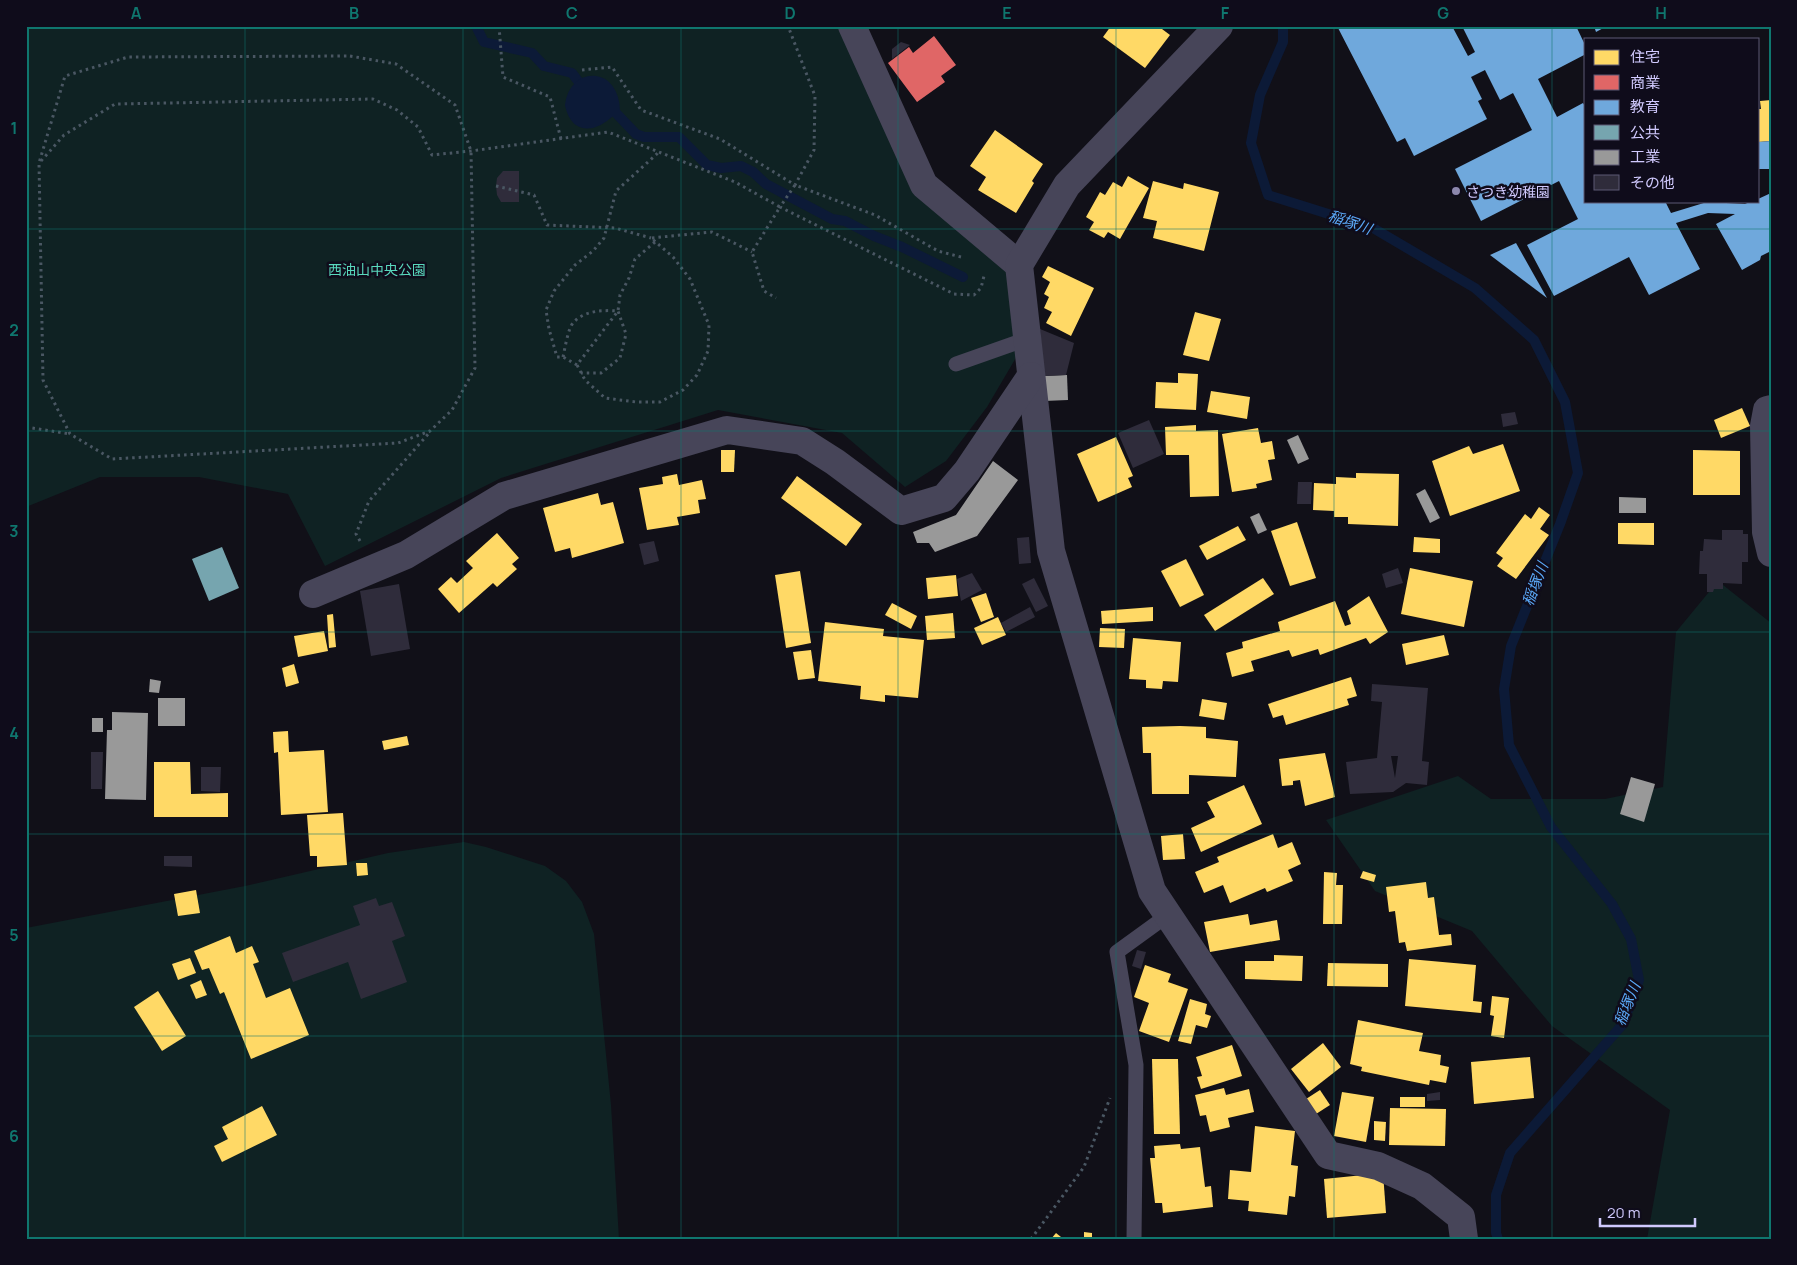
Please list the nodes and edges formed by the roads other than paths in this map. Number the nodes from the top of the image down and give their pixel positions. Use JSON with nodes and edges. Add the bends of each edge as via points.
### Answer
{"nodes":[{"id":1,"x":852,"y":26,"type":"edge"},
{"id":2,"x":1219,"y":26,"type":"edge"},
{"id":3,"x":1003,"y":261,"type":"junction"},
{"id":4,"x":1027,"y":339,"type":"junction"},
{"id":5,"x":956,"y":364,"type":"dead end"},
{"id":6,"x":1031,"y":376,"type":"junction"},
{"id":7,"x":1771,"y":409,"type":"edge"},
{"id":8,"x":1771,"y":554,"type":"edge"},
{"id":9,"x":313,"y":594,"type":"dead end"},
{"id":10,"x":1168,"y":915,"type":"junction"},
{"id":11,"x":1134,"y":1239,"type":"edge"},
{"id":12,"x":1464,"y":1239,"type":"edge"}],
"edges":[{"from":1,"to":3,"type":"street","via":[[924,185]]},
{"from":2,"to":3,"type":"street","via":[[1067,185]]},
{"from":3,"to":4,"type":"street"},
{"from":4,"to":5,"type":"lane"},
{"from":4,"to":6,"type":"street"},
{"from":6,"to":9,"type":"street","via":[[967,471],[944,498],[901,511],[802,441],[727,430],[504,496],[406,555]]},
{"from":6,"to":10,"type":"street","via":[[1051,551],[1152,892]]},
{"from":7,"to":8,"type":"street","via":[[1767,410],[1764,426],[1766,532]]},
{"from":10,"to":11,"type":"lane","via":[[1117,952],[1136,1065]]},
{"from":10,"to":12,"type":"street","via":[[1328,1155],[1378,1166],[1422,1186],[1461,1217]]}]}
